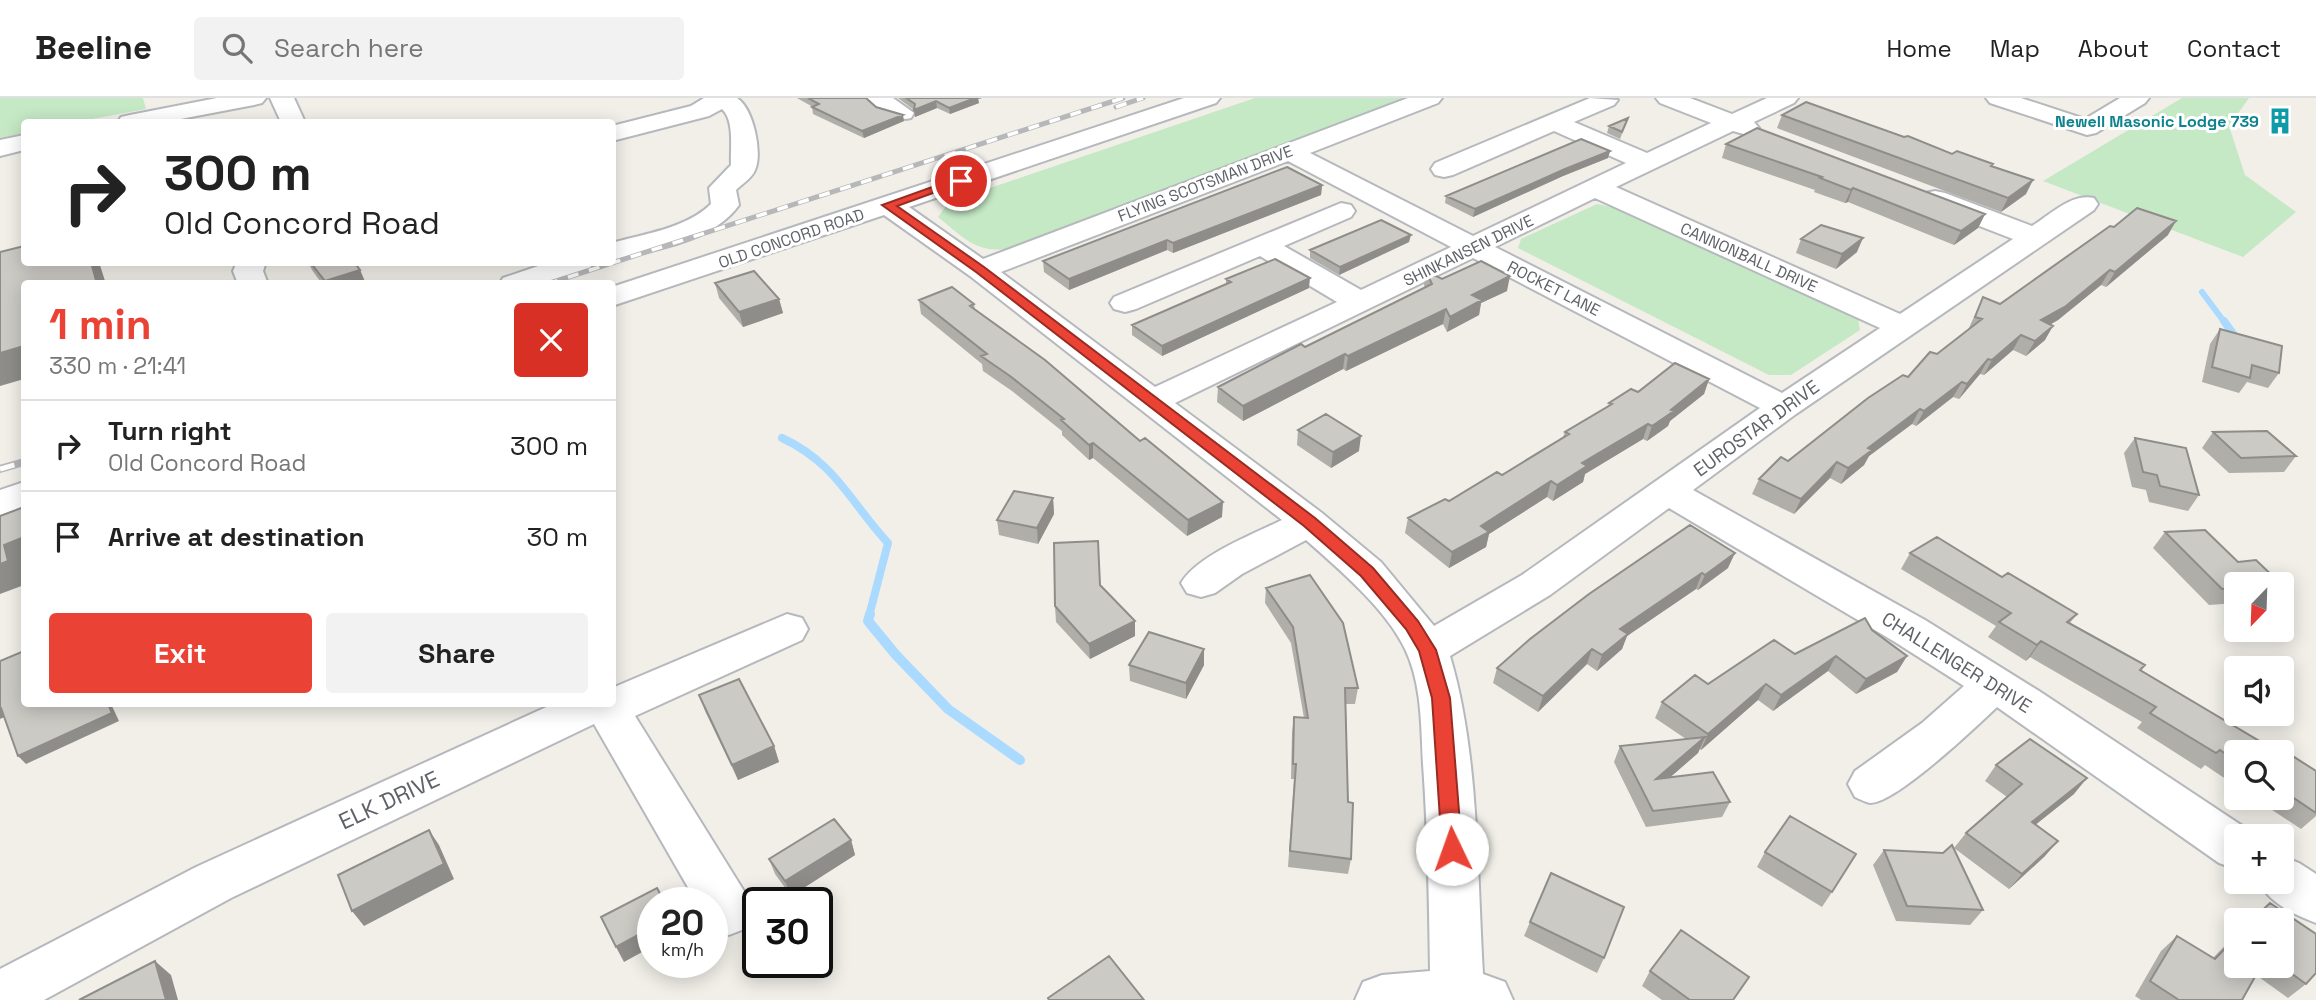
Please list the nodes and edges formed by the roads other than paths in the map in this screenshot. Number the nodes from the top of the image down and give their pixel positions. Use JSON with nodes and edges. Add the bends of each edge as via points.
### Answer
{"nodes":[{"id":1,"x":254,"y":98,"type":"edge"},
{"id":2,"x":282,"y":98,"type":"edge"},
{"id":3,"x":716,"y":98,"type":"edge"},
{"id":4,"x":721,"y":98,"type":"edge"},
{"id":5,"x":876,"y":98,"type":"edge"},
{"id":6,"x":1208,"y":98,"type":"edge"},
{"id":7,"x":1430,"y":98,"type":"edge"},
{"id":8,"x":1668,"y":98,"type":"edge"},
{"id":9,"x":1786,"y":98,"type":"edge"},
{"id":10,"x":1997,"y":98,"type":"edge"},
{"id":11,"x":2137,"y":98,"type":"edge"},
{"id":12,"x":1606,"y":100,"type":"dead end"},
{"id":13,"x":902,"y":113,"type":"edge"},
{"id":14,"x":146,"y":119,"type":"edge"},
{"id":15,"x":292,"y":119,"type":"edge"},
{"id":16,"x":1553,"y":122,"type":"junction"},
{"id":17,"x":1732,"y":122,"type":"junction"},
{"id":18,"x":616,"y":133,"type":"edge"},
{"id":19,"x":1770,"y":137,"type":"edge"},
{"id":20,"x":21,"y":144,"type":"edge"},
{"id":21,"x":0,"y":148,"type":"edge"},
{"id":22,"x":1287,"y":150,"type":"junction"},
{"id":23,"x":1649,"y":163,"type":"junction"},
{"id":24,"x":1444,"y":169,"type":"dead end"},
{"id":25,"x":1596,"y":188,"type":"junction"},
{"id":26,"x":1908,"y":190,"type":"edge"},
{"id":27,"x":2084,"y":204,"type":"dead end"},
{"id":28,"x":888,"y":205,"type":"junction"},
{"id":29,"x":1341,"y":211,"type":"dead end"},
{"id":30,"x":2034,"y":237,"type":"junction"},
{"id":31,"x":1262,"y":245,"type":"junction"},
{"id":32,"x":1473,"y":246,"type":"junction"},
{"id":33,"x":616,"y":251,"type":"edge"},
{"id":34,"x":568,"y":266,"type":"edge"},
{"id":35,"x":980,"y":270,"type":"junction"},
{"id":36,"x":526,"y":280,"type":"edge"},
{"id":37,"x":616,"y":297,"type":"edge"},
{"id":38,"x":1125,"y":303,"type":"dead end"},
{"id":39,"x":1361,"y":303,"type":"junction"},
{"id":40,"x":1901,"y":326,"type":"junction"},
{"id":41,"x":1150,"y":402,"type":"junction"},
{"id":42,"x":1784,"y":407,"type":"junction"},
{"id":43,"x":1668,"y":491,"type":"junction"},
{"id":44,"x":21,"y":495,"type":"edge"},
{"id":45,"x":0,"y":503,"type":"edge"},
{"id":46,"x":1309,"y":522,"type":"junction"},
{"id":47,"x":1201,"y":583,"type":"dead end"},
{"id":48,"x":787,"y":629,"type":"dead end"},
{"id":49,"x":1427,"y":650,"type":"junction"},
{"id":50,"x":1994,"y":684,"type":"junction"},
{"id":51,"x":616,"y":705,"type":"edge"},
{"id":52,"x":593,"y":707,"type":"edge"},
{"id":53,"x":601,"y":707,"type":"edge"},
{"id":54,"x":612,"y":707,"type":"edge"},
{"id":55,"x":608,"y":709,"type":"junction"},
{"id":56,"x":1871,"y":784,"type":"dead end"},
{"id":57,"x":2224,"y":840,"type":"edge"},
{"id":58,"x":2294,"y":886,"type":"edge"},
{"id":59,"x":2316,"y":901,"type":"edge"},
{"id":60,"x":729,"y":912,"type":"dead end"},
{"id":61,"x":0,"y":997,"type":"edge"},
{"id":62,"x":1472,"y":997,"type":"edge"},
{"id":63,"x":1382,"y":1000,"type":"edge"}],
"edges":[{"from":1,"to":14,"type":"street"},
{"from":2,"to":15,"type":"street"},
{"from":3,"to":18,"type":"street","via":[[700,111]]},
{"from":4,"to":33,"type":"street","via":[[736,108],[742,125],[744,165],[722,188],[725,205],[708,220]]},
{"from":5,"to":13,"type":"street"},
{"from":6,"to":28,"type":"street","name":"OLD CONCORD ROAD"},
{"from":7,"to":22,"type":"street","name":"FLYING SCOTSMAN DRIVE"},
{"from":8,"to":17,"type":"street"},
{"from":9,"to":17,"type":"street","name":"SHINKANSEN DRIVE"},
{"from":10,"to":11,"type":"street","via":[[2087,128]]},
{"from":12,"to":16,"type":"street"},
{"from":16,"to":23,"type":"street"},
{"from":16,"to":24,"type":"street"},
{"from":17,"to":19,"type":"street"},
{"from":17,"to":23,"type":"street","name":"SHINKANSEN DRIVE"},
{"from":20,"to":21,"type":"street"},
{"from":22,"to":32,"type":"street","name":"ROCKET LANE"},
{"from":22,"to":35,"type":"street","name":"FLYING SCOTSMAN DRIVE"},
{"from":23,"to":25,"type":"street","name":"SHINKANSEN DRIVE"},
{"from":25,"to":32,"type":"street","name":"SHINKANSEN DRIVE"},
{"from":25,"to":40,"type":"street","name":"CANNONBALL DRIVE"},
{"from":26,"to":30,"type":"street"},
{"from":27,"to":30,"type":"street","name":"EUROSTAR DRIVE"},
{"from":28,"to":35,"type":"street"},
{"from":28,"to":37,"type":"street","name":"OLD CONCORD ROAD"},
{"from":29,"to":31,"type":"street"},
{"from":30,"to":40,"type":"street","name":"EUROSTAR DRIVE"},
{"from":31,"to":38,"type":"street"},
{"from":31,"to":39,"type":"street"},
{"from":32,"to":39,"type":"street","name":"SHINKANSEN DRIVE"},
{"from":32,"to":42,"type":"street","name":"ROCKET LANE"},
{"from":34,"to":36,"type":"street"},
{"from":35,"to":41,"type":"street"},
{"from":39,"to":41,"type":"street","name":"SHINKANSEN DRIVE"},
{"from":40,"to":42,"type":"street","name":"EUROSTAR DRIVE"},
{"from":41,"to":46,"type":"street"},
{"from":42,"to":43,"type":"street","name":"EUROSTAR DRIVE"},
{"from":43,"to":49,"type":"street","name":"EUROSTAR DRIVE","via":[[1536,585]]},
{"from":43,"to":50,"type":"street","name":"CHALLENGER DRIVE"},
{"from":44,"to":45,"type":"street"},
{"from":46,"to":47,"type":"street"},
{"from":46,"to":49,"type":"street","via":[[1367,572]]},
{"from":48,"to":51,"type":"street","name":"ELK DRIVE"},
{"from":49,"to":62,"type":"street","via":[[1441,698]]},
{"from":50,"to":56,"type":"street","via":[[1938,735]]},
{"from":50,"to":57,"type":"street","name":"CHALLENGER DRIVE"},
{"from":52,"to":61,"type":"street","name":"ELK DRIVE","via":[[153,911]]},
{"from":53,"to":55,"type":"street","name":"ELK DRIVE"},
{"from":54,"to":55,"type":"street","name":"ELK DRIVE"},
{"from":55,"to":60,"type":"street"},
{"from":58,"to":59,"type":"street"},
{"from":62,"to":63,"type":"street"}]}
